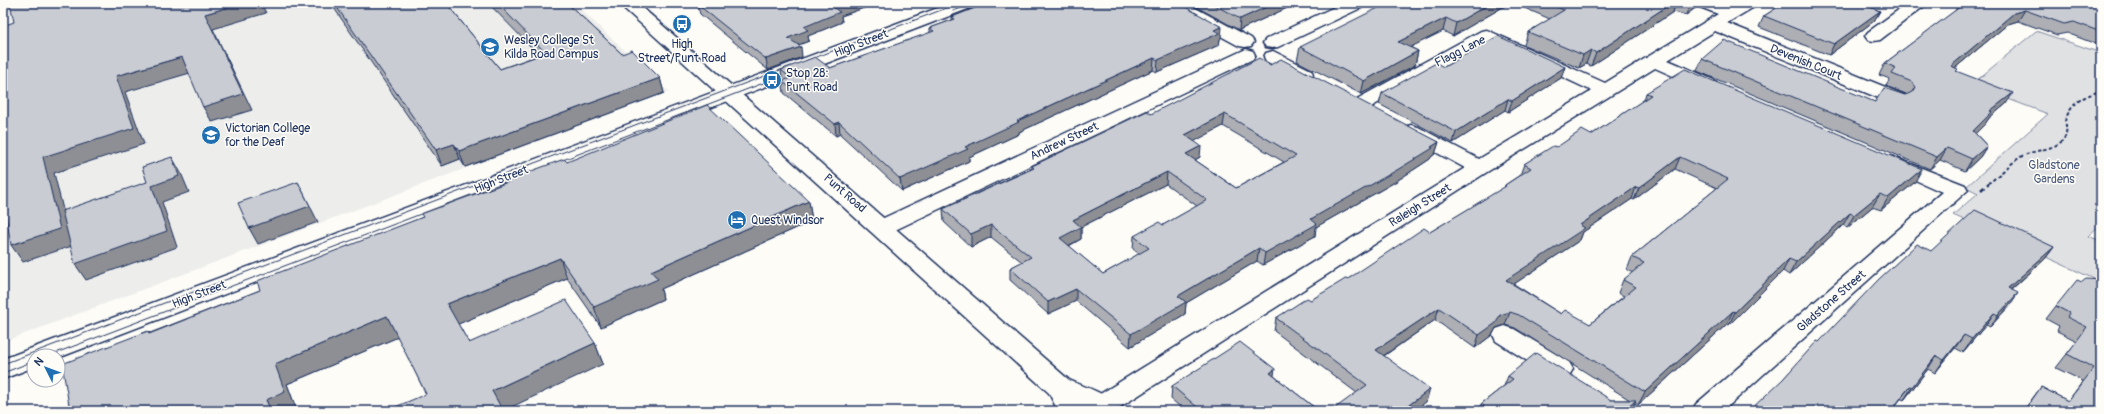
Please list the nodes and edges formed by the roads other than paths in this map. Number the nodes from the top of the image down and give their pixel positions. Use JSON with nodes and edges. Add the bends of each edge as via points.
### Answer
{"nodes":[{"id":1,"x":627,"y":3,"type":"edge"},
{"id":2,"x":968,"y":3,"type":"edge"},
{"id":3,"x":1173,"y":3,"type":"edge"},
{"id":4,"x":1357,"y":3,"type":"edge"},
{"id":5,"x":1706,"y":3,"type":"edge"},
{"id":6,"x":1914,"y":4,"type":"edge"},
{"id":7,"x":1740,"y":8,"type":"edge"},
{"id":8,"x":1713,"y":24,"type":"junction"},
{"id":9,"x":1874,"y":36,"type":"dead end"},
{"id":10,"x":1246,"y":49,"type":"junction"},
{"id":11,"x":1273,"y":50,"type":"junction"},
{"id":12,"x":1653,"y":61,"type":"junction"},
{"id":13,"x":1322,"y":83,"type":"edge"},
{"id":14,"x":1605,"y":90,"type":"junction"},
{"id":15,"x":1725,"y":91,"type":"edge"},
{"id":16,"x":730,"y":93,"type":"junction"},
{"id":17,"x":1898,"y":99,"type":"edge"},
{"id":18,"x":1877,"y":156,"type":"edge"},
{"id":19,"x":1480,"y":168,"type":"junction"},
{"id":20,"x":883,"y":227,"type":"junction"},
{"id":21,"x":1505,"y":335,"type":"dead end"},
{"id":22,"x":56,"y":348,"type":"edge"},
{"id":23,"x":26,"y":359,"type":"edge"},
{"id":24,"x":3,"y":368,"type":"edge"},
{"id":25,"x":1580,"y":382,"type":"edge"},
{"id":26,"x":1060,"y":387,"type":"junction"},
{"id":27,"x":1101,"y":409,"type":"edge"},
{"id":28,"x":1072,"y":411,"type":"edge"},
{"id":29,"x":1705,"y":411,"type":"edge"}],
"edges":[{"from":1,"to":16,"type":"main road","name":"Punt Road"},
{"from":2,"to":16,"type":"main road","name":"High Street"},
{"from":3,"to":10,"type":"main road"},
{"from":4,"to":11,"type":"main road"},
{"from":5,"to":7,"type":"main road"},
{"from":6,"to":9,"type":"main road"},
{"from":7,"to":8,"type":"main road","name":"Raleigh Street"},
{"from":8,"to":12,"type":"main road","name":"Raleigh Street"},
{"from":8,"to":17,"type":"main road","name":"Devenish Court"},
{"from":10,"to":11,"type":"main road","via":[[1262,59]]},
{"from":10,"to":20,"type":"main road","name":"Andrew Street"},
{"from":11,"to":13,"type":"main road"},
{"from":12,"to":14,"type":"main road","name":"Raleigh Street"},
{"from":12,"to":15,"type":"main road"},
{"from":14,"to":19,"type":"main road","name":"Raleigh Street"},
{"from":14,"to":19,"type":"main road","name":"Flagg Lane","via":[[1487,35],[1355,101]]},
{"from":16,"to":20,"type":"main road","name":"Punt Road"},
{"from":16,"to":22,"type":"main road","name":"High Street"},
{"from":18,"to":29,"type":"main road","name":"Gladstone Street","via":[[1957,190]]},
{"from":19,"to":27,"type":"main road","name":"Raleigh Street"},
{"from":20,"to":26,"type":"main road","name":"Punt Road"},
{"from":21,"to":25,"type":"main road"},
{"from":23,"to":24,"type":"main road","name":"High Street"},
{"from":26,"to":27,"type":"main road","name":"Punt Road"},
{"from":26,"to":28,"type":"main road","name":"Punt Road"}]}
